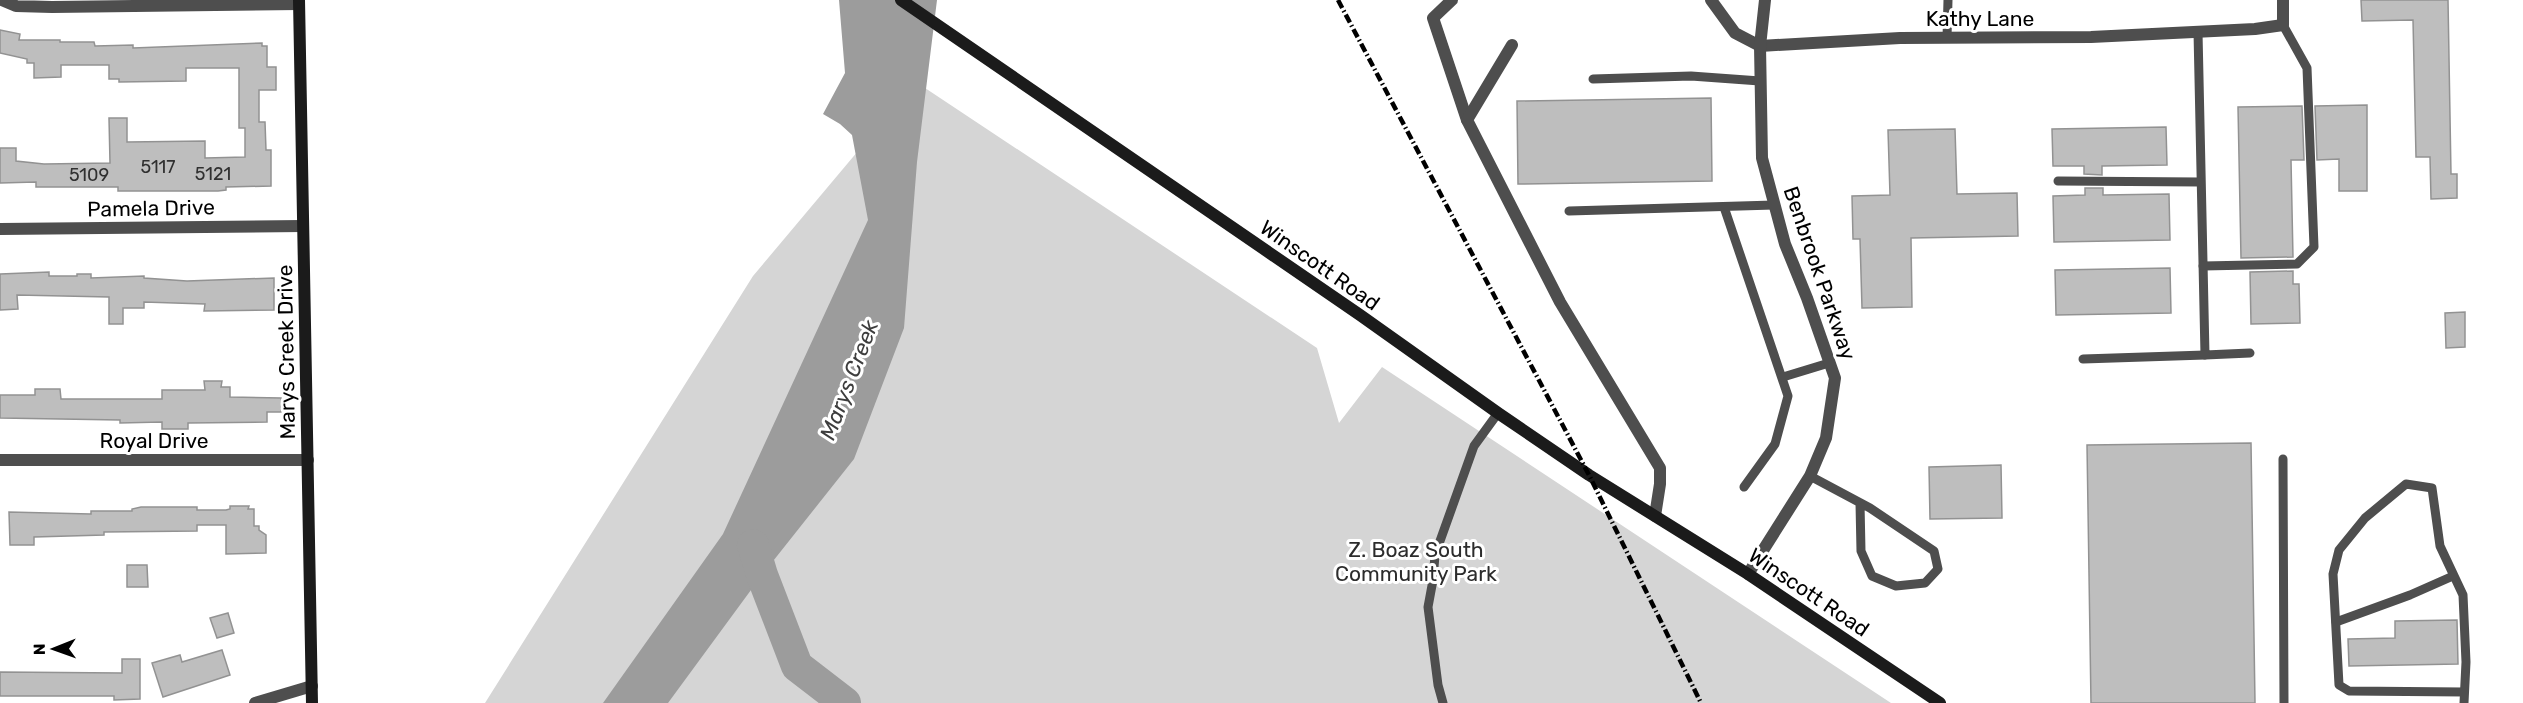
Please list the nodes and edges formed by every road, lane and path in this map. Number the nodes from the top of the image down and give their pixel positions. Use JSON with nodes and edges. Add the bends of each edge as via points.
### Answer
{"nodes":[{"id":1,"x":2,"y":0,"type":"edge"},
{"id":2,"x":901,"y":0,"type":"edge"},
{"id":3,"x":1452,"y":0,"type":"edge"},
{"id":4,"x":1712,"y":0,"type":"edge"},
{"id":5,"x":1765,"y":0,"type":"edge"},
{"id":6,"x":1948,"y":0,"type":"edge"},
{"id":7,"x":2283,"y":0,"type":"edge"},
{"id":8,"x":299,"y":2,"type":"edge"},
{"id":9,"x":2283,"y":25,"type":"junction"},
{"id":10,"x":2198,"y":32,"type":"junction"},
{"id":11,"x":1947,"y":38,"type":"junction"},
{"id":12,"x":1512,"y":45,"type":"dead end"},
{"id":13,"x":1760,"y":46,"type":"junction"},
{"id":14,"x":1593,"y":79,"type":"dead end"},
{"id":15,"x":1760,"y":81,"type":"junction"},
{"id":16,"x":1467,"y":120,"type":"junction"},
{"id":17,"x":2058,"y":181,"type":"dead end"},
{"id":18,"x":2200,"y":182,"type":"junction"},
{"id":19,"x":1774,"y":205,"type":"junction"},
{"id":20,"x":1724,"y":207,"type":"junction"},
{"id":21,"x":1569,"y":212,"type":"dead end"},
{"id":22,"x":303,"y":225,"type":"junction"},
{"id":23,"x":0,"y":230,"type":"edge"},
{"id":24,"x":2203,"y":266,"type":"junction"},
{"id":25,"x":2250,"y":353,"type":"dead end"},
{"id":26,"x":2205,"y":355,"type":"junction"},
{"id":27,"x":2083,"y":359,"type":"dead end"},
{"id":28,"x":1829,"y":363,"type":"junction"},
{"id":29,"x":1783,"y":377,"type":"junction"},
{"id":30,"x":1498,"y":413,"type":"junction"},
{"id":31,"x":2283,"y":459,"type":"dead end"},
{"id":32,"x":0,"y":460,"type":"edge"},
{"id":33,"x":308,"y":460,"type":"junction"},
{"id":34,"x":1810,"y":476,"type":"junction"},
{"id":35,"x":1744,"y":487,"type":"dead end"},
{"id":36,"x":1860,"y":503,"type":"junction"},
{"id":37,"x":1655,"y":516,"type":"junction"},
{"id":38,"x":1748,"y":574,"type":"junction"},
{"id":39,"x":2453,"y":576,"type":"junction"},
{"id":40,"x":2336,"y":622,"type":"junction"},
{"id":41,"x":312,"y":686,"type":"junction"},
{"id":42,"x":2464,"y":692,"type":"junction"},
{"id":43,"x":255,"y":703,"type":"edge"},
{"id":44,"x":312,"y":703,"type":"edge"},
{"id":45,"x":1443,"y":703,"type":"edge"},
{"id":46,"x":1940,"y":703,"type":"edge"},
{"id":47,"x":2284,"y":703,"type":"edge"},
{"id":48,"x":2464,"y":703,"type":"edge"}],
"edges":[{"from":1,"to":8,"type":"street","via":[[16,6],[52,7]]},
{"from":2,"to":30,"type":"main road","name":"Winscott Road"},
{"from":3,"to":16,"type":"street","via":[[1433,18]]},
{"from":4,"to":13,"type":"street","via":[[1735,33]]},
{"from":5,"to":13,"type":"street","name":"Benbrook Parkway"},
{"from":6,"to":11,"type":"lane"},
{"from":7,"to":9,"type":"street"},
{"from":8,"to":22,"type":"main road","name":"Marys Creek Drive"},
{"from":9,"to":10,"type":"street","name":"Kathy Lane"},
{"from":9,"to":24,"type":"lane","via":[[2307,68],[2314,247],[2297,264]]},
{"from":10,"to":11,"type":"street","name":"Kathy Lane"},
{"from":10,"to":18,"type":"lane"},
{"from":11,"to":13,"type":"street","name":"Kathy Lane"},
{"from":12,"to":16,"type":"street"},
{"from":13,"to":15,"type":"street","name":"Benbrook Parkway"},
{"from":14,"to":15,"type":"lane","via":[[1691,76]]},
{"from":15,"to":19,"type":"street","name":"Benbrook Parkway","via":[[1761,158]]},
{"from":16,"to":37,"type":"street","via":[[1560,302],[1660,468]]},
{"from":17,"to":18,"type":"lane"},
{"from":18,"to":24,"type":"lane"},
{"from":19,"to":20,"type":"lane"},
{"from":19,"to":28,"type":"street","name":"Benbrook Parkway"},
{"from":20,"to":21,"type":"lane"},
{"from":20,"to":29,"type":"lane"},
{"from":22,"to":23,"type":"street","name":"Pamela Drive"},
{"from":22,"to":33,"type":"main road","name":"Marys Creek Drive"},
{"from":24,"to":26,"type":"lane"},
{"from":25,"to":26,"type":"lane"},
{"from":26,"to":27,"type":"lane"},
{"from":28,"to":29,"type":"lane"},
{"from":28,"to":34,"type":"street","name":"Benbrook Parkway","via":[[1835,378],[1826,438]]},
{"from":29,"to":35,"type":"lane","via":[[1788,396],[1775,444]]},
{"from":30,"to":37,"type":"main road","name":"Winscott Road"},
{"from":30,"to":45,"type":"lane","via":[[1474,446],[1435,555],[1428,607]]},
{"from":31,"to":47,"type":"lane"},
{"from":32,"to":33,"type":"street","name":"Royal Drive"},
{"from":33,"to":41,"type":"main road","name":"Marys Creek Drive"},
{"from":34,"to":36,"type":"lane"},
{"from":34,"to":38,"type":"street","name":"Benbrook Parkway"},
{"from":36,"to":36,"type":"lane","via":[[1934,551],[1938,569],[1925,583],[1896,586],[1872,576],[1861,551]]},
{"from":37,"to":38,"type":"main road","name":"Winscott Road"},
{"from":38,"to":46,"type":"main road","name":"Winscott Road"},
{"from":39,"to":40,"type":"lane"},
{"from":39,"to":40,"type":"lane","via":[[2440,546],[2432,488],[2406,484],[2364,518],[2339,550],[2333,574]]},
{"from":39,"to":42,"type":"lane","via":[[2463,595]]},
{"from":40,"to":42,"type":"lane","via":[[2339,685],[2349,691]]},
{"from":41,"to":43,"type":"street"},
{"from":41,"to":44,"type":"main road","name":"Marys Creek Drive"},
{"from":42,"to":48,"type":"lane"}]}
